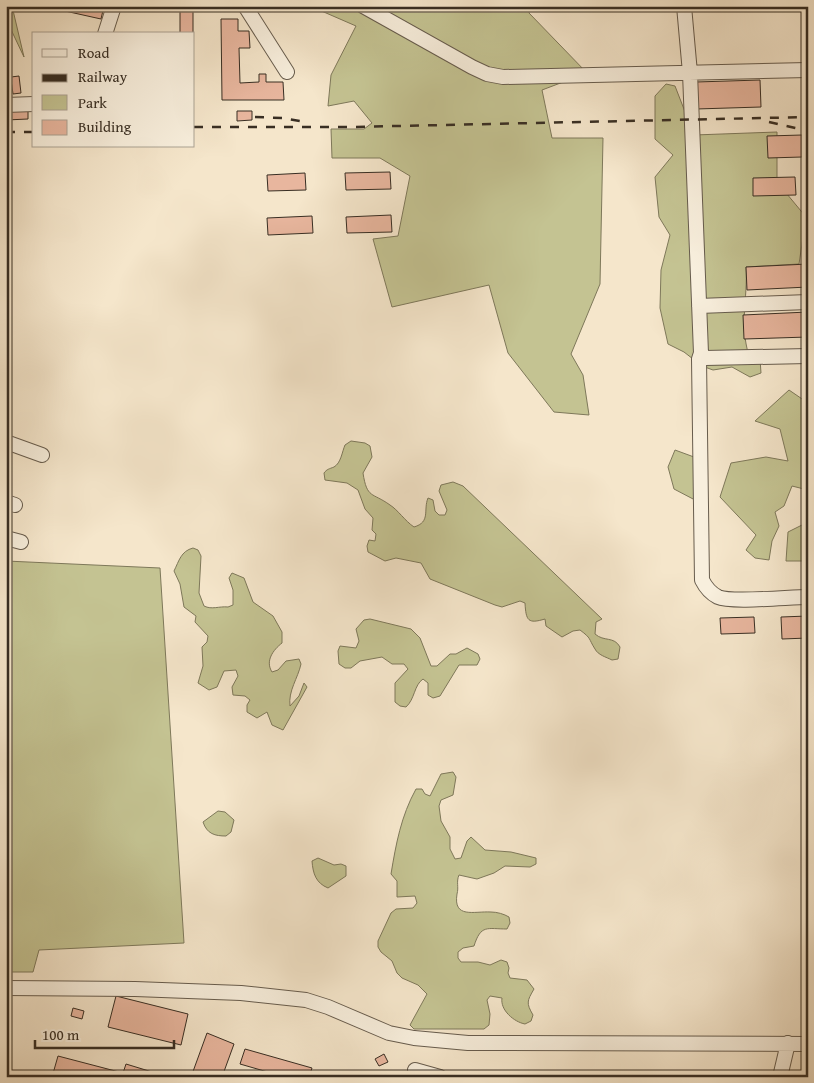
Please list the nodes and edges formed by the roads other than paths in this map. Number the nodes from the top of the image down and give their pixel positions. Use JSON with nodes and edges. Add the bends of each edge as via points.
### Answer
{"nodes":[{"id":1,"x":114,"y":6,"type":"edge"},
{"id":2,"x":246,"y":6,"type":"edge"},
{"id":3,"x":363,"y":6,"type":"edge"},
{"id":4,"x":684,"y":6,"type":"edge"},
{"id":5,"x":107,"y":32,"type":"edge"},
{"id":6,"x":808,"y":70,"type":"edge"},
{"id":7,"x":287,"y":72,"type":"dead end"},
{"id":8,"x":690,"y":73,"type":"junction"},
{"id":9,"x":32,"y":104,"type":"edge"},
{"id":10,"x":6,"y":105,"type":"edge"},
{"id":11,"x":808,"y":302,"type":"edge"},
{"id":12,"x":699,"y":306,"type":"junction"},
{"id":13,"x":701,"y":353,"type":"junction"},
{"id":14,"x":808,"y":356,"type":"edge"},
{"id":15,"x":6,"y":442,"type":"edge"},
{"id":16,"x":42,"y":455,"type":"dead end"},
{"id":17,"x":6,"y":538,"type":"edge"},
{"id":18,"x":21,"y":542,"type":"dead end"},
{"id":19,"x":808,"y":597,"type":"edge"},
{"id":20,"x":6,"y":988,"type":"edge"},
{"id":21,"x":788,"y":1043,"type":"junction"},
{"id":22,"x":808,"y":1044,"type":"edge"},
{"id":23,"x":415,"y":1070,"type":"dead end"},
{"id":24,"x":440,"y":1077,"type":"edge"},
{"id":25,"x":780,"y":1077,"type":"edge"}],
"edges":[{"from":1,"to":5,"type":"street"},
{"from":2,"to":7,"type":"street"},
{"from":3,"to":8,"type":"street","via":[[487,74],[503,77]]},
{"from":4,"to":8,"type":"street"},
{"from":6,"to":8,"type":"street"},
{"from":8,"to":12,"type":"street"},
{"from":9,"to":10,"type":"street"},
{"from":11,"to":12,"type":"street"},
{"from":12,"to":13,"type":"street"},
{"from":13,"to":14,"type":"street","via":[[705,358]]},
{"from":13,"to":19,"type":"street","via":[[702,580],[707,590],[720,598]]},
{"from":15,"to":16,"type":"street"},
{"from":17,"to":18,"type":"street"},
{"from":20,"to":21,"type":"street","via":[[231,992],[306,1000],[389,1033],[468,1042]]},
{"from":21,"to":22,"type":"street"},
{"from":21,"to":25,"type":"street"},
{"from":23,"to":24,"type":"street"}]}
